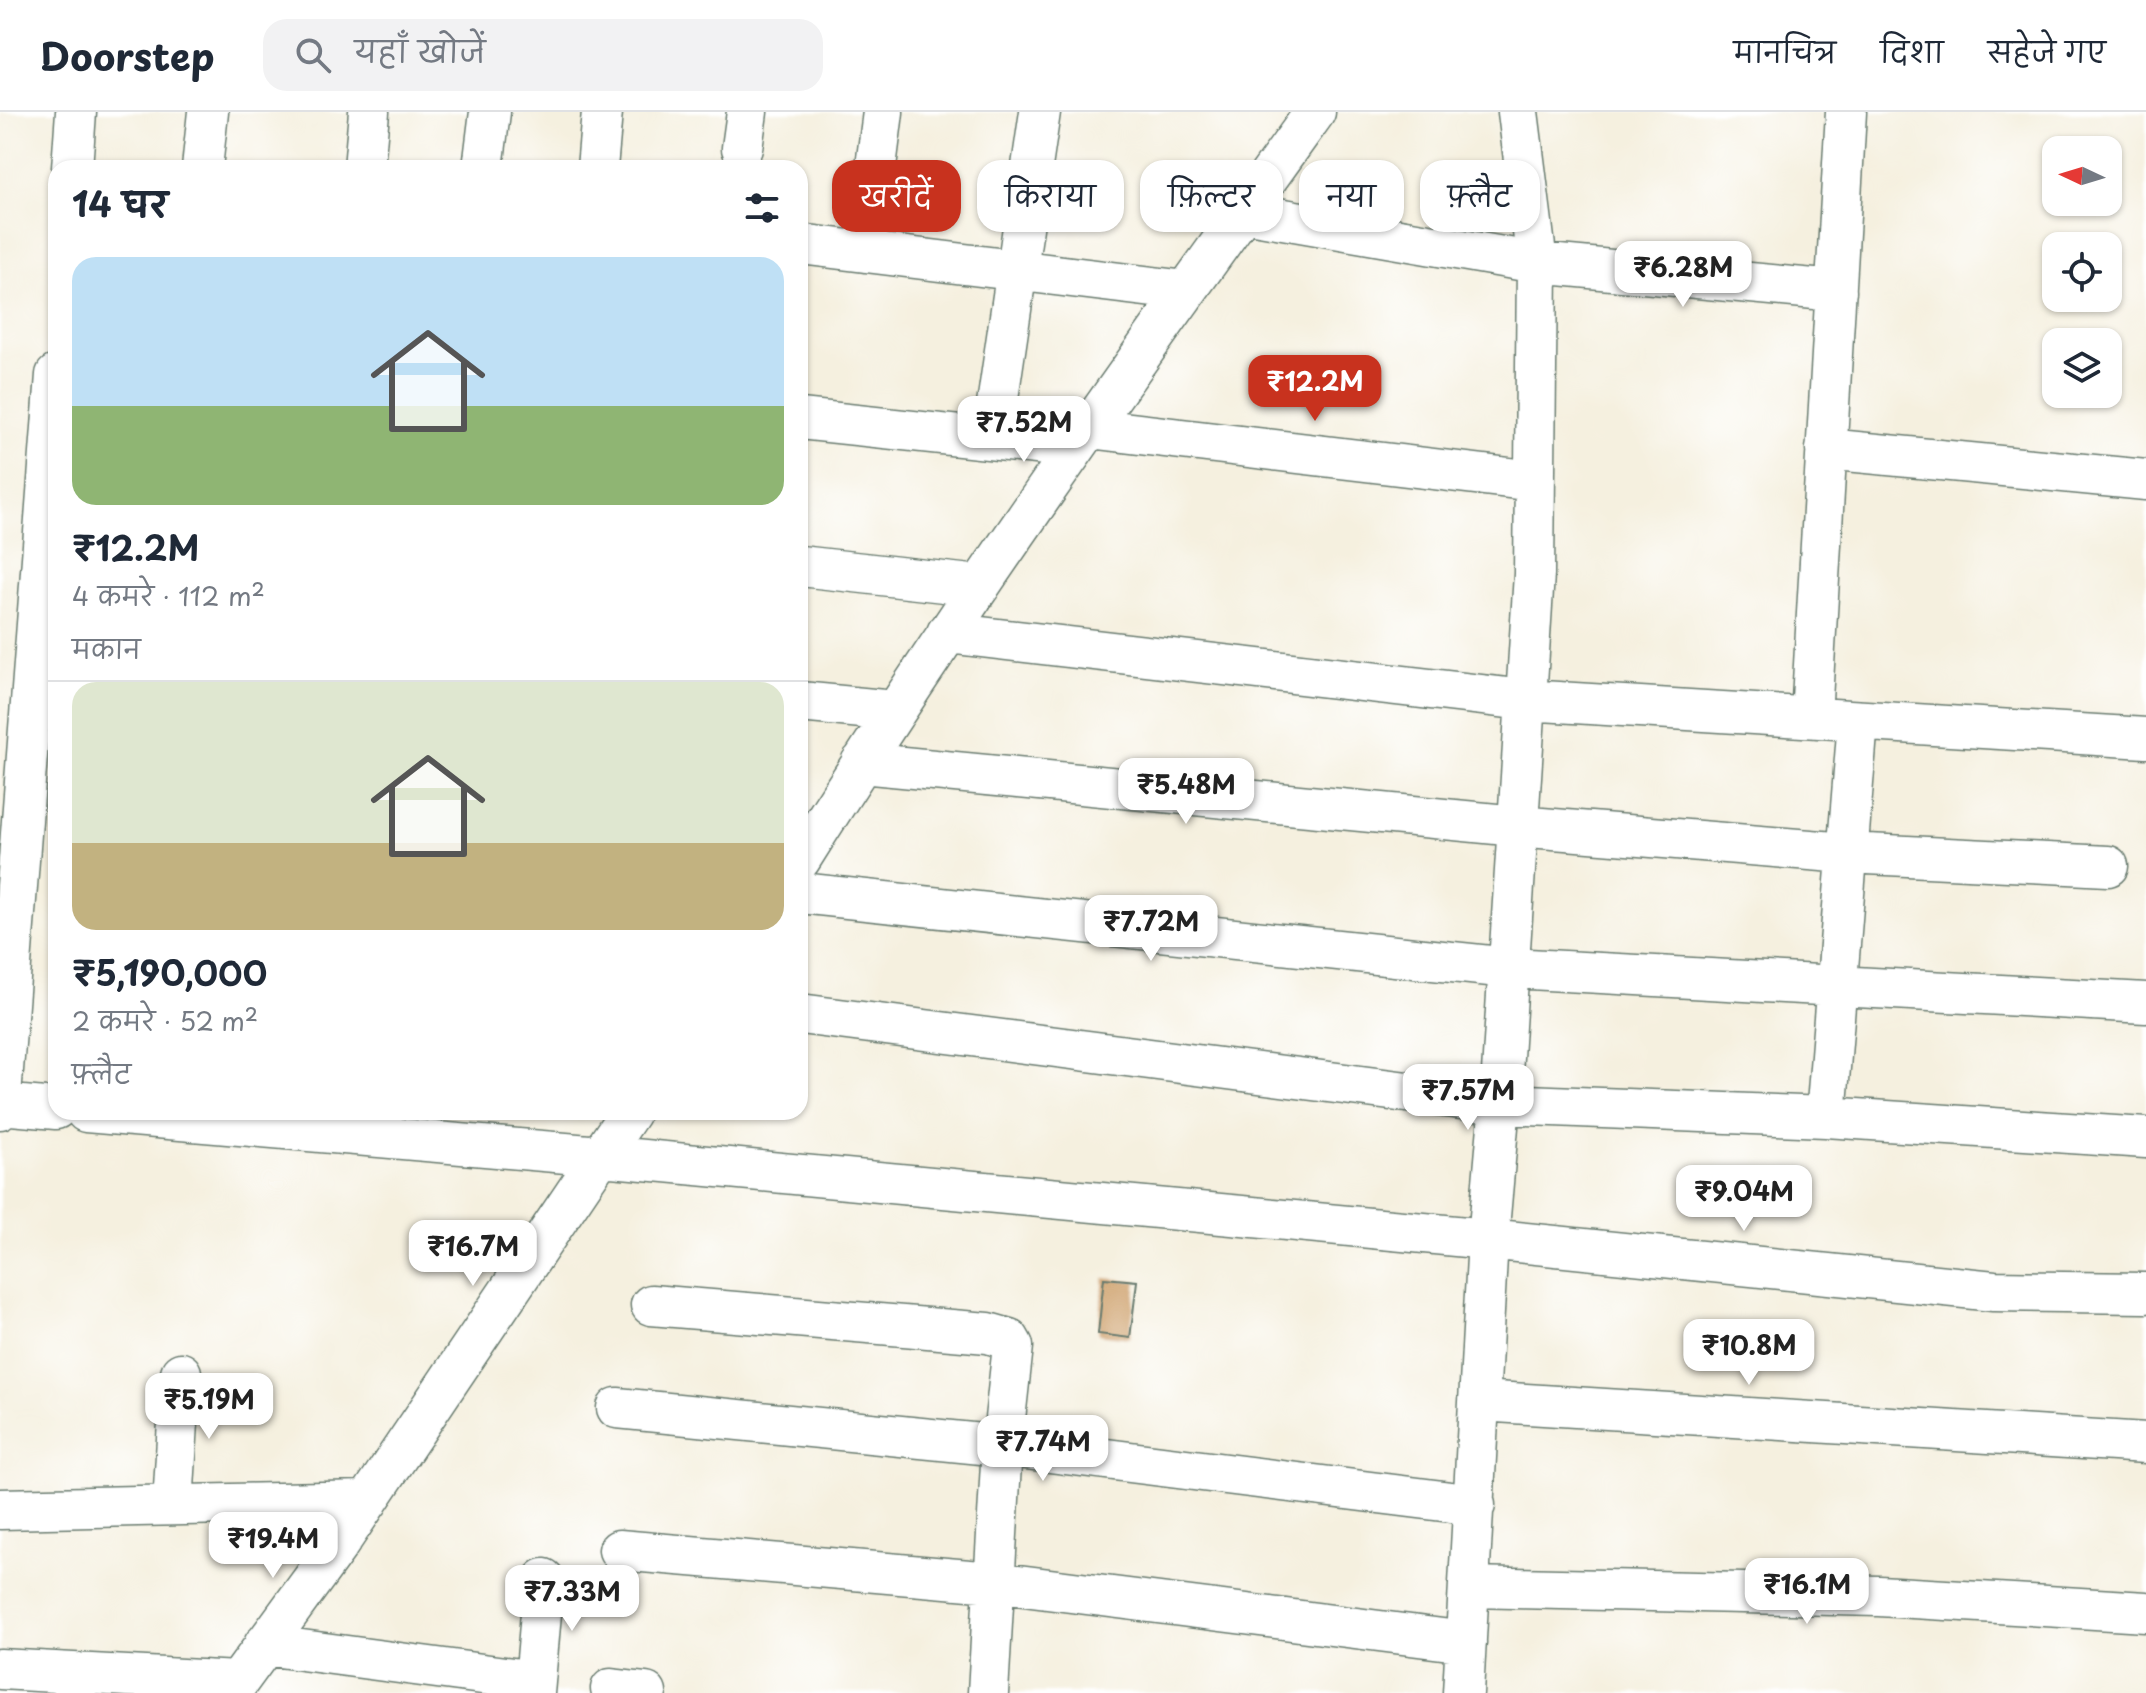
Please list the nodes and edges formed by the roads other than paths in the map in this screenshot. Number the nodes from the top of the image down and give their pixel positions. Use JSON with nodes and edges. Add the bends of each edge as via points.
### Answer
{"nodes":[{"id":1,"x":76,"y":112,"type":"edge"},
{"id":2,"x":208,"y":112,"type":"edge"},
{"id":3,"x":369,"y":112,"type":"edge"},
{"id":4,"x":490,"y":112,"type":"edge"},
{"id":5,"x":602,"y":112,"type":"edge"},
{"id":6,"x":883,"y":112,"type":"edge"},
{"id":7,"x":1040,"y":112,"type":"edge"},
{"id":8,"x":1315,"y":112,"type":"edge"},
{"id":9,"x":1518,"y":112,"type":"edge"},
{"id":10,"x":1846,"y":112,"type":"edge"},
{"id":11,"x":73,"y":160,"type":"edge"},
{"id":12,"x":203,"y":160,"type":"edge"},
{"id":13,"x":365,"y":160,"type":"edge"},
{"id":14,"x":484,"y":160,"type":"edge"},
{"id":15,"x":598,"y":160,"type":"edge"},
{"id":16,"x":1280,"y":160,"type":"edge"},
{"id":17,"x":1283,"y":219,"type":"edge"},
{"id":18,"x":1229,"y":232,"type":"edge"},
{"id":19,"x":808,"y":245,"type":"edge"},
{"id":20,"x":865,"y":252,"type":"junction"},
{"id":21,"x":1537,"y":263,"type":"junction"},
{"id":22,"x":1016,"y":270,"type":"junction"},
{"id":23,"x":1186,"y":291,"type":"junction"},
{"id":24,"x":1836,"y":291,"type":"junction"},
{"id":25,"x":997,"y":405,"type":"dead end"},
{"id":26,"x":808,"y":420,"type":"edge"},
{"id":27,"x":1081,"y":438,"type":"junction"},
{"id":28,"x":1826,"y":449,"type":"junction"},
{"id":29,"x":48,"y":480,"type":"edge"},
{"id":30,"x":2146,"y":480,"type":"edge"},
{"id":31,"x":1534,"y":481,"type":"junction"},
{"id":32,"x":808,"y":567,"type":"edge"},
{"id":33,"x":980,"y":586,"type":"junction"},
{"id":34,"x":947,"y":633,"type":"junction"},
{"id":35,"x":1525,"y":700,"type":"junction"},
{"id":36,"x":808,"y":703,"type":"edge"},
{"id":37,"x":894,"y":711,"type":"junction"},
{"id":38,"x":1811,"y":717,"type":"junction"},
{"id":39,"x":1858,"y":721,"type":"junction"},
{"id":40,"x":2146,"y":738,"type":"edge"},
{"id":41,"x":861,"y":763,"type":"junction"},
{"id":42,"x":1517,"y":826,"type":"junction"},
{"id":43,"x":808,"y":847,"type":"edge"},
{"id":44,"x":1847,"y":853,"type":"junction"},
{"id":45,"x":2108,"y":866,"type":"dead end"},
{"id":46,"x":808,"y":894,"type":"edge"},
{"id":47,"x":1509,"y":968,"type":"junction"},
{"id":48,"x":1836,"y":987,"type":"junction"},
{"id":49,"x":2146,"y":1003,"type":"edge"},
{"id":50,"x":808,"y":1015,"type":"edge"},
{"id":51,"x":1500,"y":1104,"type":"junction"},
{"id":52,"x":0,"y":1107,"type":"edge"},
{"id":53,"x":48,"y":1109,"type":"edge"},
{"id":54,"x":1826,"y":1117,"type":"junction"},
{"id":55,"x":180,"y":1120,"type":"edge"},
{"id":56,"x":625,"y":1120,"type":"edge"},
{"id":57,"x":2146,"y":1138,"type":"edge"},
{"id":58,"x":601,"y":1156,"type":"junction"},
{"id":59,"x":1488,"y":1239,"type":"junction"},
{"id":60,"x":2146,"y":1293,"type":"edge"},
{"id":61,"x":651,"y":1305,"type":"dead end"},
{"id":62,"x":181,"y":1373,"type":"dead end"},
{"id":63,"x":1480,"y":1401,"type":"junction"},
{"id":64,"x":617,"y":1408,"type":"dead end"},
{"id":65,"x":2146,"y":1443,"type":"edge"},
{"id":66,"x":1002,"y":1446,"type":"junction"},
{"id":67,"x":368,"y":1501,"type":"junction"},
{"id":68,"x":173,"y":1505,"type":"junction"},
{"id":69,"x":1475,"y":1505,"type":"junction"},
{"id":70,"x":0,"y":1509,"type":"edge"},
{"id":71,"x":619,"y":1550,"type":"dead end"},
{"id":72,"x":544,"y":1579,"type":"dead end"},
{"id":73,"x":993,"y":1582,"type":"junction"},
{"id":74,"x":1470,"y":1587,"type":"junction"},
{"id":75,"x":2146,"y":1612,"type":"edge"},
{"id":76,"x":1466,"y":1642,"type":"junction"},
{"id":77,"x":264,"y":1645,"type":"junction"},
{"id":78,"x":0,"y":1669,"type":"edge"},
{"id":79,"x":535,"y":1687,"type":"edge"},
{"id":80,"x":233,"y":1688,"type":"edge"},
{"id":81,"x":988,"y":1693,"type":"edge"},
{"id":82,"x":1463,"y":1693,"type":"edge"}],
"edges":[{"from":1,"to":11,"type":"street"},
{"from":2,"to":12,"type":"street"},
{"from":3,"to":13,"type":"street"},
{"from":4,"to":14,"type":"street"},
{"from":5,"to":15,"type":"street"},
{"from":6,"to":20,"type":"street"},
{"from":7,"to":22,"type":"street"},
{"from":8,"to":16,"type":"street"},
{"from":9,"to":21,"type":"street"},
{"from":10,"to":24,"type":"street"},
{"from":17,"to":21,"type":"street"},
{"from":18,"to":23,"type":"street"},
{"from":19,"to":20,"type":"street"},
{"from":20,"to":22,"type":"street"},
{"from":21,"to":24,"type":"street"},
{"from":21,"to":31,"type":"street"},
{"from":22,"to":23,"type":"street"},
{"from":22,"to":25,"type":"street"},
{"from":23,"to":27,"type":"street"},
{"from":24,"to":28,"type":"street"},
{"from":26,"to":27,"type":"street"},
{"from":27,"to":31,"type":"street"},
{"from":27,"to":33,"type":"street"},
{"from":28,"to":30,"type":"street"},
{"from":28,"to":38,"type":"street"},
{"from":29,"to":52,"type":"street"},
{"from":31,"to":35,"type":"street"},
{"from":32,"to":33,"type":"street"},
{"from":33,"to":34,"type":"street"},
{"from":34,"to":35,"type":"street"},
{"from":34,"to":37,"type":"street"},
{"from":35,"to":38,"type":"street"},
{"from":35,"to":42,"type":"street"},
{"from":36,"to":37,"type":"street"},
{"from":37,"to":41,"type":"street"},
{"from":38,"to":39,"type":"street"},
{"from":39,"to":40,"type":"street"},
{"from":39,"to":44,"type":"street"},
{"from":41,"to":42,"type":"street"},
{"from":41,"to":43,"type":"street"},
{"from":42,"to":44,"type":"street"},
{"from":42,"to":47,"type":"street"},
{"from":44,"to":45,"type":"street"},
{"from":44,"to":48,"type":"street"},
{"from":46,"to":47,"type":"street"},
{"from":47,"to":48,"type":"street"},
{"from":47,"to":51,"type":"street"},
{"from":48,"to":49,"type":"street"},
{"from":48,"to":54,"type":"street"},
{"from":50,"to":51,"type":"street"},
{"from":51,"to":54,"type":"street"},
{"from":51,"to":59,"type":"street"},
{"from":52,"to":53,"type":"street"},
{"from":54,"to":57,"type":"street"},
{"from":55,"to":58,"type":"street"},
{"from":56,"to":58,"type":"street"},
{"from":58,"to":59,"type":"street"},
{"from":58,"to":67,"type":"street"},
{"from":59,"to":60,"type":"street","via":[[1994,1291]]},
{"from":59,"to":63,"type":"street"},
{"from":61,"to":66,"type":"street","via":[[1009,1339],[1013,1346]]},
{"from":62,"to":68,"type":"street"},
{"from":63,"to":65,"type":"street"},
{"from":63,"to":69,"type":"street"},
{"from":64,"to":66,"type":"street"},
{"from":66,"to":69,"type":"street"},
{"from":66,"to":73,"type":"street"},
{"from":67,"to":68,"type":"street"},
{"from":67,"to":77,"type":"street"},
{"from":68,"to":70,"type":"street"},
{"from":69,"to":74,"type":"street"},
{"from":71,"to":73,"type":"street"},
{"from":72,"to":79,"type":"street"},
{"from":73,"to":76,"type":"street"},
{"from":73,"to":81,"type":"street"},
{"from":74,"to":75,"type":"street","via":[[1879,1596]]},
{"from":74,"to":76,"type":"street"},
{"from":76,"to":82,"type":"street"},
{"from":77,"to":79,"type":"street"},
{"from":77,"to":80,"type":"street"},
{"from":78,"to":80,"type":"street"}]}
